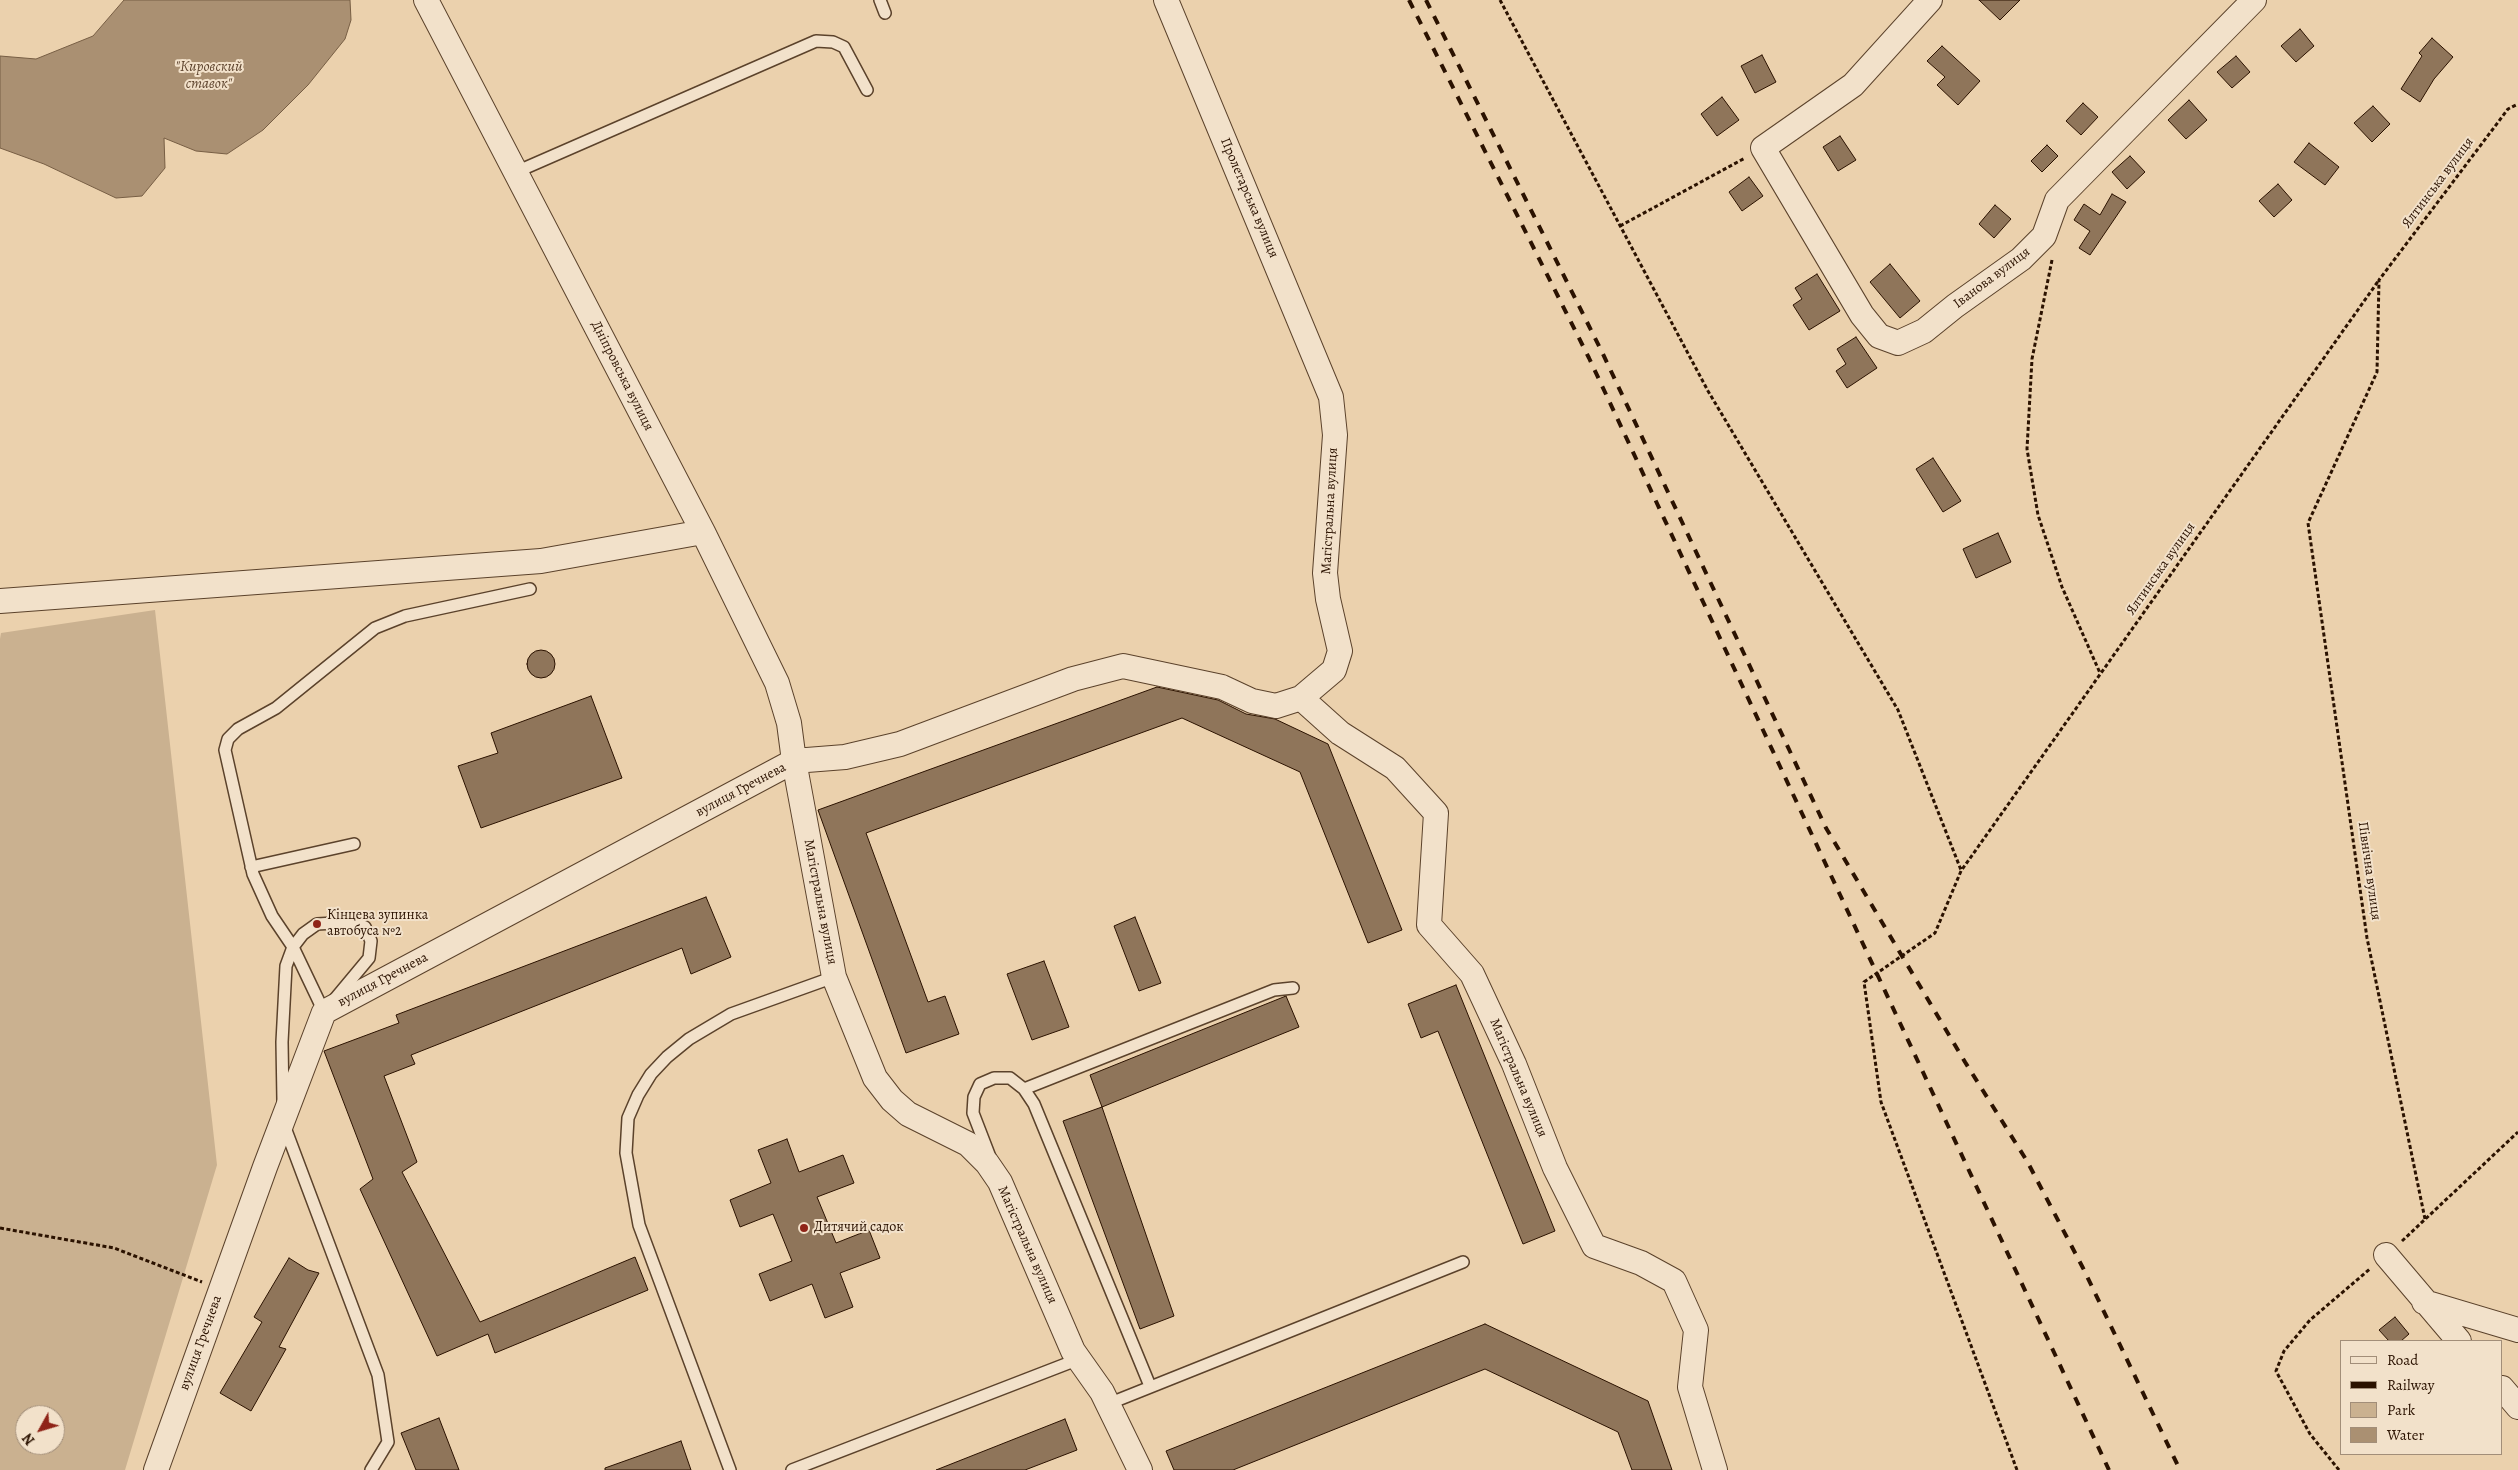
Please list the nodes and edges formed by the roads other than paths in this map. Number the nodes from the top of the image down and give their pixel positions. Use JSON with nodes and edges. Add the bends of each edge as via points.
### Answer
{"nodes":[{"id":1,"x":426,"y":0,"type":"edge"},
{"id":2,"x":880,"y":0,"type":"edge"},
{"id":3,"x":1166,"y":0,"type":"edge"},
{"id":4,"x":1930,"y":0,"type":"edge"},
{"id":5,"x":2254,"y":0,"type":"edge"},
{"id":6,"x":885,"y":14,"type":"dead end"},
{"id":7,"x":866,"y":90,"type":"dead end"},
{"id":8,"x":516,"y":172,"type":"junction"},
{"id":9,"x":1331,"y":397,"type":"joint"},
{"id":10,"x":703,"y":532,"type":"junction"},
{"id":11,"x":530,"y":588,"type":"dead end"},
{"id":12,"x":0,"y":601,"type":"edge"},
{"id":13,"x":1301,"y":698,"type":"junction"},
{"id":14,"x":794,"y":761,"type":"junction"},
{"id":15,"x":354,"y":844,"type":"dead end"},
{"id":16,"x":251,"y":867,"type":"junction"},
{"id":17,"x":293,"y":947,"type":"junction"},
{"id":18,"x":834,"y":977,"type":"junction"},
{"id":19,"x":1293,"y":988,"type":"dead end"},
{"id":20,"x":324,"y":1012,"type":"junction"},
{"id":21,"x":1024,"y":1089,"type":"junction"},
{"id":22,"x":283,"y":1121,"type":"junction"},
{"id":23,"x":1000,"y":1182,"type":"junction"},
{"id":24,"x":2386,"y":1255,"type":"dead end"},
{"id":25,"x":1463,"y":1262,"type":"dead end"},
{"id":26,"x":2424,"y":1302,"type":"junction"},
{"id":27,"x":2518,"y":1330,"type":"edge"},
{"id":28,"x":2458,"y":1340,"type":"edge"},
{"id":29,"x":1079,"y":1359,"type":"junction"},
{"id":30,"x":1150,"y":1386,"type":"junction"},
{"id":31,"x":2503,"y":1389,"type":"edge"},
{"id":32,"x":1108,"y":1404,"type":"junction"},
{"id":33,"x":2518,"y":1406,"type":"edge"},
{"id":34,"x":156,"y":1470,"type":"edge"},
{"id":35,"x":371,"y":1470,"type":"edge"},
{"id":36,"x":730,"y":1470,"type":"edge"},
{"id":37,"x":792,"y":1470,"type":"edge"},
{"id":38,"x":1140,"y":1470,"type":"edge"},
{"id":39,"x":1715,"y":1470,"type":"edge"}],
"edges":[{"from":1,"to":8,"type":"street","name":"Дніпровська вулиця"},
{"from":2,"to":6,"type":"lane"},
{"from":3,"to":9,"type":"street","name":"Пролетарська вулиця"},
{"from":4,"to":5,"type":"street","name":"Іванова вулиця","via":[[1853,85],[1763,148],[1862,315],[1879,336],[1898,343],[1924,331],[2022,259],[2044,236],[2056,200]]},
{"from":7,"to":8,"type":"lane","via":[[844,47],[833,42],[816,41]]},
{"from":8,"to":10,"type":"street","name":"Дніпровська вулиця"},
{"from":9,"to":13,"type":"street","name":"Магістральна вулиця","via":[[1335,435],[1326,573],[1328,599],[1340,651],[1334,670]]},
{"from":10,"to":12,"type":"street","via":[[541,561]]},
{"from":10,"to":14,"type":"street","name":"Дніпровська вулиця","via":[[777,683],[789,723]]},
{"from":11,"to":16,"type":"lane","via":[[405,616],[375,628],[276,708],[238,729],[228,739],[225,750]]},
{"from":13,"to":14,"type":"street","name":"Магістральна вулиця","via":[[1276,706],[1252,702],[1222,688],[1123,666],[1073,679],[883,749],[845,757]]},
{"from":13,"to":39,"type":"street","name":"Магістральна вулиця","via":[[1340,733],[1395,768],[1436,813],[1429,925],[1472,974],[1514,1064],[1555,1168],[1594,1246],[1641,1263],[1674,1281],[1696,1330],[1690,1387]]},
{"from":14,"to":18,"type":"street","name":"Магістральна вулиця"},
{"from":14,"to":20,"type":"street","name":"вулиця Гречнева"},
{"from":15,"to":16,"type":"lane"},
{"from":16,"to":17,"type":"lane","via":[[272,916]]},
{"from":17,"to":20,"type":"lane"},
{"from":17,"to":20,"type":"lane","via":[[317,924],[352,922],[365,927],[371,941],[369,958]]},
{"from":17,"to":22,"type":"lane","via":[[286,966],[282,1042]]},
{"from":18,"to":23,"type":"street","name":"Магістральна вулиця","via":[[875,1078],[892,1100],[908,1114],[968,1144]]},
{"from":18,"to":36,"type":"lane","via":[[731,1014],[689,1039],[651,1074],[628,1118],[626,1153],[639,1226]]},
{"from":19,"to":21,"type":"lane","via":[[1274,990]]},
{"from":20,"to":22,"type":"street","name":"вулиця Гречнева"},
{"from":21,"to":23,"type":"lane","via":[[1010,1078],[994,1078],[980,1084],[974,1097],[973,1113]]},
{"from":21,"to":30,"type":"lane","via":[[1037,1112]]},
{"from":22,"to":34,"type":"street","name":"вулиця Гречнева"},
{"from":22,"to":35,"type":"lane","via":[[378,1375],[388,1442]]},
{"from":23,"to":29,"type":"street","name":"Магістральна вулиця"},
{"from":24,"to":26,"type":"street"},
{"from":25,"to":30,"type":"lane"},
{"from":26,"to":27,"type":"street"},
{"from":26,"to":28,"type":"street"},
{"from":29,"to":32,"type":"street","name":"Магістральна вулиця"},
{"from":29,"to":37,"type":"lane"},
{"from":30,"to":32,"type":"lane"},
{"from":31,"to":33,"type":"street"},
{"from":32,"to":38,"type":"street","name":"Магістральна вулиця"}]}
